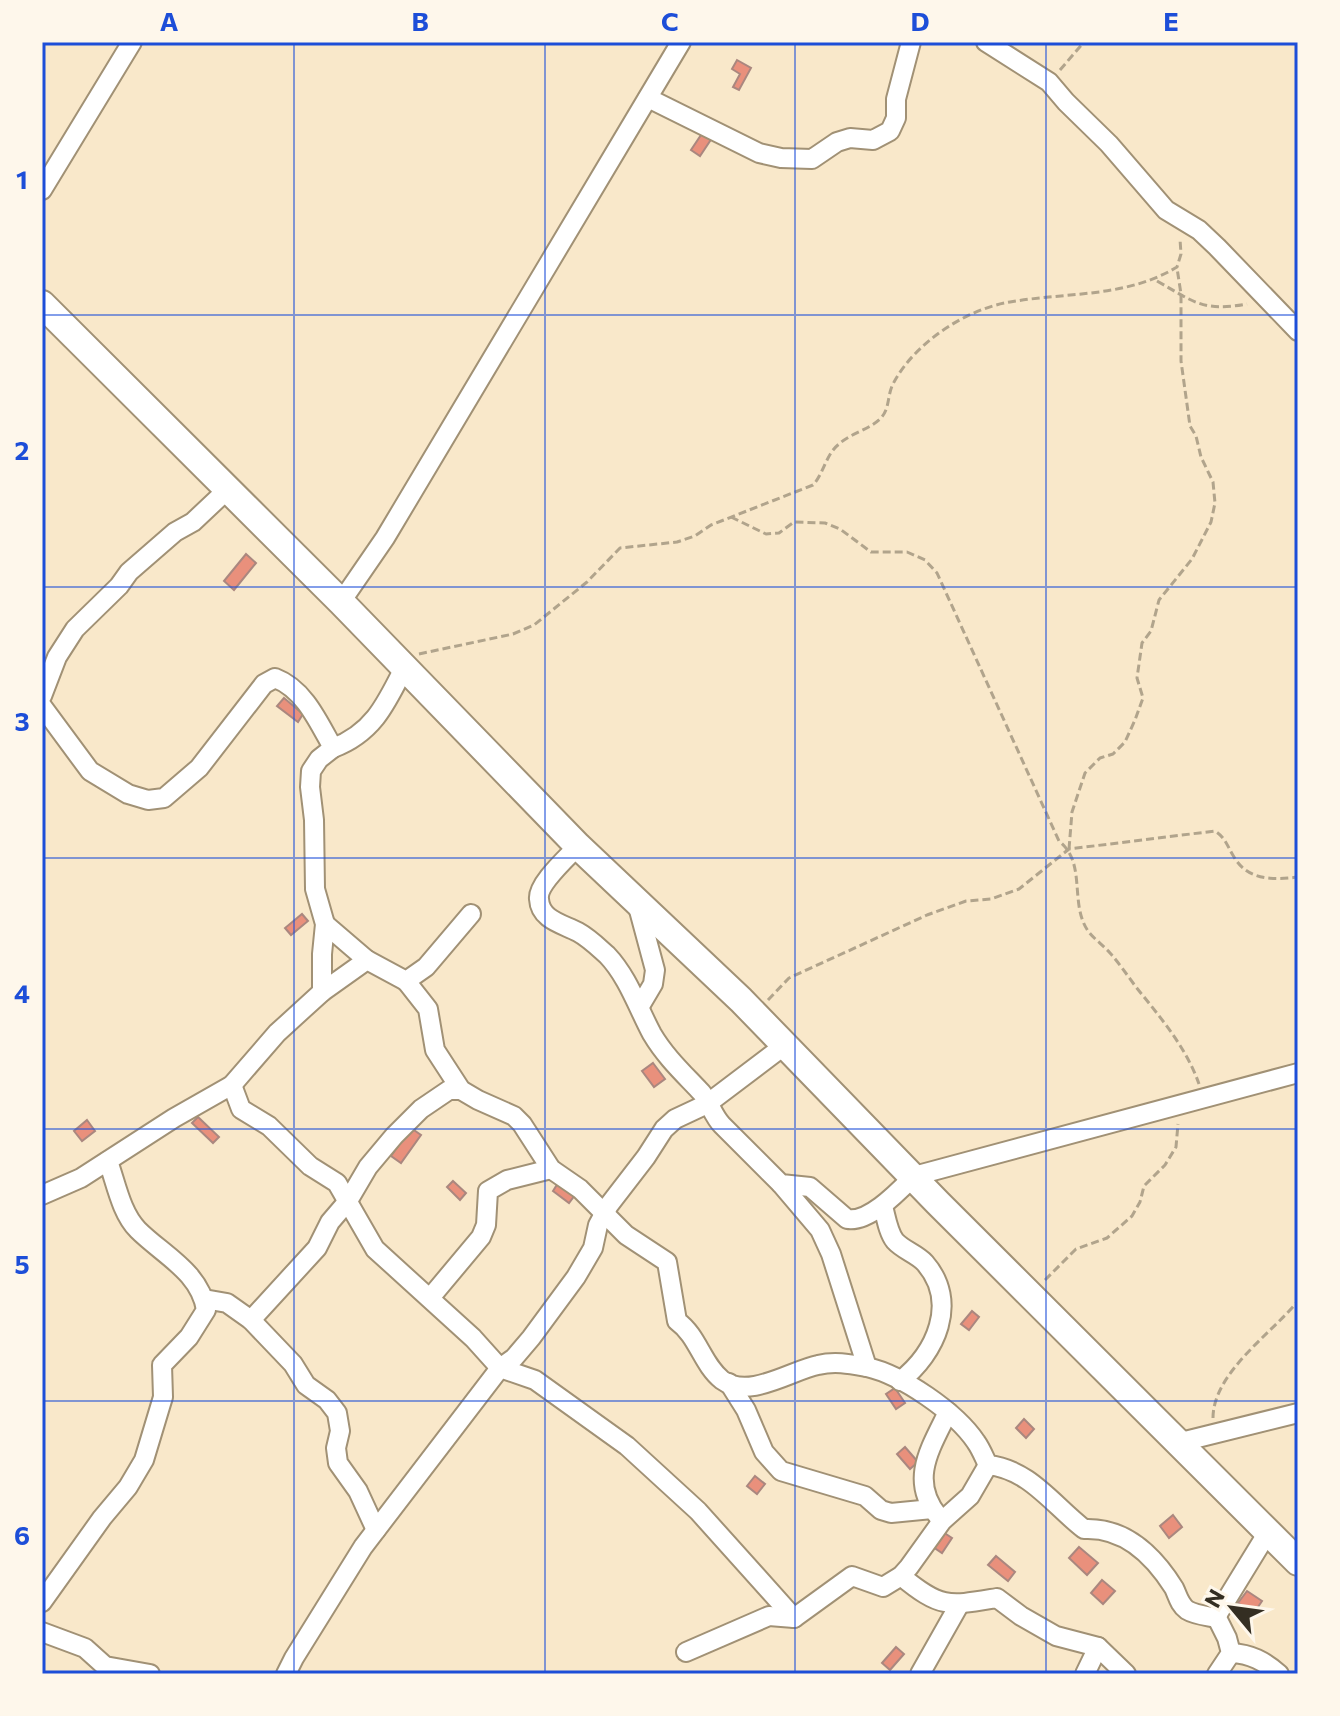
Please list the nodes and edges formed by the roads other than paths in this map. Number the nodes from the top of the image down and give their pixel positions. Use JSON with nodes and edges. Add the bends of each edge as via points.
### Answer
{"nodes":[{"id":1,"x":132,"y":42,"type":"edge"},
{"id":2,"x":681,"y":42,"type":"edge"},
{"id":3,"x":911,"y":42,"type":"edge"},
{"id":4,"x":986,"y":42,"type":"edge"},
{"id":5,"x":648,"y":98,"type":"junction"},
{"id":6,"x":42,"y":190,"type":"edge"},
{"id":7,"x":42,"y":304,"type":"edge"},
{"id":8,"x":1298,"y":331,"type":"edge"},
{"id":9,"x":228,"y":489,"type":"junction"},
{"id":10,"x":341,"y":602,"type":"junction"},
{"id":11,"x":404,"y":668,"type":"junction"},
{"id":12,"x":42,"y":696,"type":"edge"},
{"id":13,"x":42,"y":706,"type":"edge"},
{"id":14,"x":333,"y":748,"type":"junction"},
{"id":15,"x":578,"y":846,"type":"junction"},
{"id":16,"x":636,"y":899,"type":"junction"},
{"id":17,"x":471,"y":914,"type":"dead end"},
{"id":18,"x":325,"y":924,"type":"junction"},
{"id":19,"x":367,"y":960,"type":"junction"},
{"id":20,"x":406,"y":981,"type":"junction"},
{"id":21,"x":322,"y":992,"type":"junction"},
{"id":22,"x":640,"y":1006,"type":"junction"},
{"id":23,"x":785,"y":1045,"type":"junction"},
{"id":24,"x":1298,"y":1073,"type":"edge"},
{"id":25,"x":232,"y":1085,"type":"junction"},
{"id":26,"x":461,"y":1090,"type":"junction"},
{"id":27,"x":707,"y":1104,"type":"junction"},
{"id":28,"x":108,"y":1161,"type":"junction"},
{"id":29,"x":551,"y":1169,"type":"junction"},
{"id":30,"x":914,"y":1176,"type":"junction"},
{"id":31,"x":781,"y":1184,"type":"junction"},
{"id":32,"x":42,"y":1195,"type":"edge"},
{"id":33,"x":348,"y":1201,"type":"junction"},
{"id":34,"x":883,"y":1206,"type":"junction"},
{"id":35,"x":604,"y":1213,"type":"junction"},
{"id":36,"x":430,"y":1298,"type":"junction"},
{"id":37,"x":204,"y":1299,"type":"junction"},
{"id":38,"x":251,"y":1320,"type":"junction"},
{"id":39,"x":867,"y":1367,"type":"junction"},
{"id":40,"x":500,"y":1368,"type":"junction"},
{"id":41,"x":900,"y":1381,"type":"junction"},
{"id":42,"x":729,"y":1383,"type":"junction"},
{"id":43,"x":948,"y":1412,"type":"junction"},
{"id":44,"x":1298,"y":1413,"type":"edge"},
{"id":45,"x":1177,"y":1443,"type":"junction"},
{"id":46,"x":988,"y":1465,"type":"junction"},
{"id":47,"x":937,"y":1515,"type":"junction"},
{"id":48,"x":376,"y":1530,"type":"junction"},
{"id":49,"x":1268,"y":1532,"type":"junction"},
{"id":50,"x":1298,"y":1562,"type":"edge"},
{"id":51,"x":901,"y":1576,"type":"junction"},
{"id":52,"x":42,"y":1602,"type":"edge"},
{"id":53,"x":959,"y":1605,"type":"junction"},
{"id":54,"x":794,"y":1618,"type":"junction"},
{"id":55,"x":1217,"y":1618,"type":"junction"},
{"id":56,"x":42,"y":1632,"type":"edge"},
{"id":57,"x":1098,"y":1647,"type":"junction"},
{"id":58,"x":686,"y":1652,"type":"dead end"},
{"id":59,"x":1231,"y":1653,"type":"junction"},
{"id":60,"x":1250,"y":1665,"type":"edge"},
{"id":61,"x":150,"y":1674,"type":"edge"},
{"id":62,"x":286,"y":1674,"type":"edge"},
{"id":63,"x":920,"y":1674,"type":"edge"},
{"id":64,"x":1085,"y":1674,"type":"edge"},
{"id":65,"x":1126,"y":1674,"type":"edge"},
{"id":66,"x":1217,"y":1674,"type":"edge"},
{"id":67,"x":1279,"y":1674,"type":"edge"}],
"edges":[{"from":1,"to":6,"type":"street"},
{"from":2,"to":5,"type":"street"},
{"from":3,"to":5,"type":"street","via":[[890,131],[873,140],[837,142],[812,159],[759,153]]},
{"from":4,"to":8,"type":"street","via":[[1049,82],[1166,210],[1199,230]]},
{"from":5,"to":10,"type":"street","via":[[385,538]]},
{"from":7,"to":9,"type":"main road"},
{"from":9,"to":10,"type":"main road"},
{"from":9,"to":12,"type":"street","via":[[129,572],[75,629]]},
{"from":10,"to":11,"type":"main road"},
{"from":11,"to":14,"type":"street","via":[[368,729]]},
{"from":11,"to":15,"type":"main road"},
{"from":13,"to":14,"type":"street","via":[[90,771],[148,800],[164,798],[199,768],[264,684],[275,678],[288,683],[310,708]]},
{"from":14,"to":18,"type":"street","via":[[311,771],[310,787],[315,889]]},
{"from":15,"to":16,"type":"main road"},
{"from":15,"to":22,"type":"street","via":[[541,886],[538,900],[547,918],[598,946]]},
{"from":16,"to":22,"type":"street","via":[[655,970]]},
{"from":16,"to":23,"type":"main road"},
{"from":17,"to":20,"type":"street","via":[[426,967]]},
{"from":18,"to":19,"type":"street"},
{"from":18,"to":21,"type":"street"},
{"from":19,"to":20,"type":"street"},
{"from":19,"to":21,"type":"street"},
{"from":20,"to":26,"type":"street","via":[[428,1009],[435,1050]]},
{"from":21,"to":25,"type":"street"},
{"from":22,"to":27,"type":"street","via":[[655,1039]]},
{"from":23,"to":27,"type":"street"},
{"from":23,"to":30,"type":"main road"},
{"from":24,"to":30,"type":"street"},
{"from":25,"to":28,"type":"street"},
{"from":25,"to":33,"type":"street","via":[[241,1109],[337,1183]]},
{"from":26,"to":29,"type":"street","via":[[514,1116]]},
{"from":26,"to":33,"type":"street","via":[[449,1090],[421,1109],[381,1151]]},
{"from":27,"to":31,"type":"street"},
{"from":27,"to":35,"type":"street","via":[[664,1129]]},
{"from":28,"to":32,"type":"street"},
{"from":28,"to":37,"type":"street","via":[[128,1216],[185,1270]]},
{"from":29,"to":35,"type":"street"},
{"from":29,"to":36,"type":"street","via":[[507,1180],[488,1191],[481,1237]]},
{"from":30,"to":34,"type":"street"},
{"from":30,"to":45,"type":"main road"},
{"from":31,"to":34,"type":"street","via":[[810,1187],[854,1221]]},
{"from":31,"to":39,"type":"street","via":[[826,1242]]},
{"from":33,"to":36,"type":"street","via":[[375,1249]]},
{"from":33,"to":38,"type":"street","via":[[317,1248]]},
{"from":34,"to":41,"type":"street","via":[[896,1243],[924,1260],[941,1294],[940,1327],[933,1345]]},
{"from":35,"to":40,"type":"street","via":[[576,1277],[531,1338]]},
{"from":35,"to":42,"type":"street","via":[[667,1262],[677,1321]]},
{"from":36,"to":40,"type":"street"},
{"from":37,"to":38,"type":"street","via":[[227,1303]]},
{"from":37,"to":52,"type":"street","via":[[206,1310],[199,1324],[162,1365],[163,1397],[144,1460]]},
{"from":38,"to":48,"type":"street","via":[[337,1413],[338,1463]]},
{"from":39,"to":41,"type":"street"},
{"from":39,"to":42,"type":"street","via":[[836,1362],[765,1383]]},
{"from":40,"to":48,"type":"street"},
{"from":40,"to":54,"type":"street","via":[[535,1380],[627,1446],[698,1511]]},
{"from":41,"to":43,"type":"street"},
{"from":42,"to":47,"type":"street","via":[[757,1440],[781,1471],[865,1496],[891,1513]]},
{"from":43,"to":46,"type":"street","via":[[976,1442]]},
{"from":43,"to":47,"type":"street","via":[[923,1470],[923,1490]]},
{"from":44,"to":45,"type":"street"},
{"from":45,"to":49,"type":"main road"},
{"from":46,"to":47,"type":"street","via":[[970,1496]]},
{"from":46,"to":55,"type":"street","via":[[1024,1477],[1084,1529],[1121,1534],[1160,1567],[1189,1612]]},
{"from":47,"to":51,"type":"street"},
{"from":48,"to":62,"type":"street"},
{"from":49,"to":50,"type":"main road"},
{"from":49,"to":55,"type":"street"},
{"from":51,"to":53,"type":"street","via":[[926,1595]]},
{"from":51,"to":54,"type":"street","via":[[883,1587],[852,1576]]},
{"from":53,"to":57,"type":"street","via":[[997,1598],[1056,1636]]},
{"from":53,"to":63,"type":"street"},
{"from":54,"to":58,"type":"street","via":[[769,1616]]},
{"from":55,"to":59,"type":"street"},
{"from":56,"to":61,"type":"street","via":[[85,1648],[105,1666]]},
{"from":57,"to":64,"type":"street"},
{"from":57,"to":65,"type":"street"},
{"from":59,"to":60,"type":"street"},
{"from":59,"to":66,"type":"street"},
{"from":60,"to":67,"type":"street"}]}
